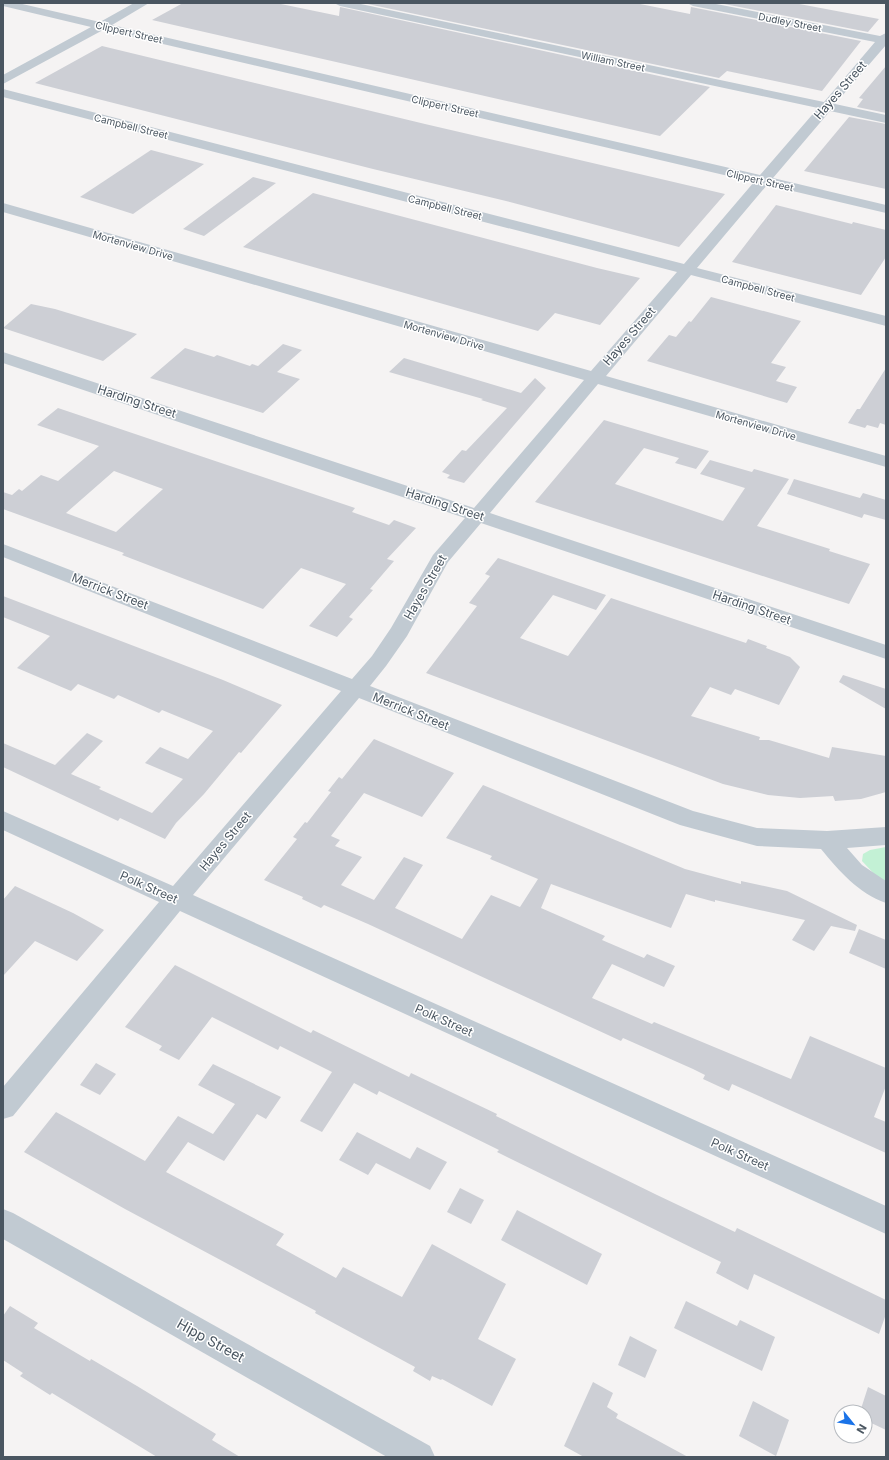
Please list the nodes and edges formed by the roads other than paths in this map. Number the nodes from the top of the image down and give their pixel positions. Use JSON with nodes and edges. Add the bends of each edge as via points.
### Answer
{"nodes":[{"id":1,"x":3,"y":3,"type":"edge"},
{"id":2,"x":143,"y":3,"type":"edge"},
{"id":3,"x":340,"y":3,"type":"edge"},
{"id":4,"x":693,"y":3,"type":"edge"},
{"id":5,"x":101,"y":26,"type":"junction"},
{"id":6,"x":885,"y":40,"type":"edge"},
{"id":7,"x":3,"y":80,"type":"edge"},
{"id":8,"x":3,"y":93,"type":"edge"},
{"id":9,"x":826,"y":106,"type":"junction"},
{"id":10,"x":886,"y":119,"type":"edge"},
{"id":11,"x":762,"y":180,"type":"junction"},
{"id":12,"x":3,"y":207,"type":"edge"},
{"id":13,"x":886,"y":209,"type":"edge"},
{"id":14,"x":686,"y":269,"type":"junction"},
{"id":15,"x":886,"y":321,"type":"edge"},
{"id":16,"x":3,"y":357,"type":"edge"},
{"id":17,"x":593,"y":378,"type":"junction"},
{"id":18,"x":886,"y":462,"type":"edge"},
{"id":19,"x":477,"y":514,"type":"junction"},
{"id":20,"x":3,"y":550,"type":"edge"},
{"id":21,"x":886,"y":652,"type":"edge"},
{"id":22,"x":356,"y":688,"type":"junction"},
{"id":23,"x":3,"y":820,"type":"edge"},
{"id":24,"x":886,"y":836,"type":"edge"},
{"id":25,"x":827,"y":840,"type":"junction"},
{"id":26,"x":886,"y":893,"type":"edge"},
{"id":27,"x":176,"y":899,"type":"junction"},
{"id":28,"x":3,"y":1107,"type":"edge"},
{"id":29,"x":886,"y":1220,"type":"edge"},
{"id":30,"x":3,"y":1223,"type":"edge"},
{"id":31,"x":418,"y":1457,"type":"edge"}],
"edges":[{"from":1,"to":5,"type":"street","name":"Clippert Street"},
{"from":2,"to":5,"type":"street"},
{"from":3,"to":9,"type":"street","name":"William Street"},
{"from":4,"to":6,"type":"street","name":"Dudley Street"},
{"from":5,"to":7,"type":"street"},
{"from":5,"to":11,"type":"street","name":"Clippert Street"},
{"from":6,"to":9,"type":"street","name":"Hayes Street"},
{"from":8,"to":14,"type":"street","name":"Campbell Street"},
{"from":9,"to":10,"type":"street","name":"William Street"},
{"from":9,"to":11,"type":"street","name":"Hayes Street"},
{"from":11,"to":13,"type":"street","name":"Clippert Street"},
{"from":11,"to":14,"type":"street","name":"Hayes Street"},
{"from":12,"to":17,"type":"street","name":"Mortenview Drive"},
{"from":14,"to":15,"type":"street","name":"Campbell Street"},
{"from":14,"to":17,"type":"street","name":"Hayes Street"},
{"from":16,"to":19,"type":"street","name":"Harding Street"},
{"from":17,"to":18,"type":"street","name":"Mortenview Drive"},
{"from":17,"to":19,"type":"street","name":"Hayes Street"},
{"from":19,"to":21,"type":"street","name":"Harding Street"},
{"from":19,"to":22,"type":"street","name":"Hayes Street","via":[[440,559],[389,648]]},
{"from":20,"to":22,"type":"street","name":"Merrick Street"},
{"from":22,"to":25,"type":"street","name":"Merrick Street","via":[[688,819],[757,837]]},
{"from":22,"to":27,"type":"street","name":"Hayes Street"},
{"from":23,"to":27,"type":"street","name":"Polk Street"},
{"from":24,"to":25,"type":"street","name":"Merrick Street"},
{"from":25,"to":26,"type":"street","via":[[854,872]]},
{"from":27,"to":28,"type":"street","name":"Hayes Street"},
{"from":27,"to":29,"type":"street","name":"Polk Street"},
{"from":30,"to":31,"type":"street","name":"Hipp Street"}]}
